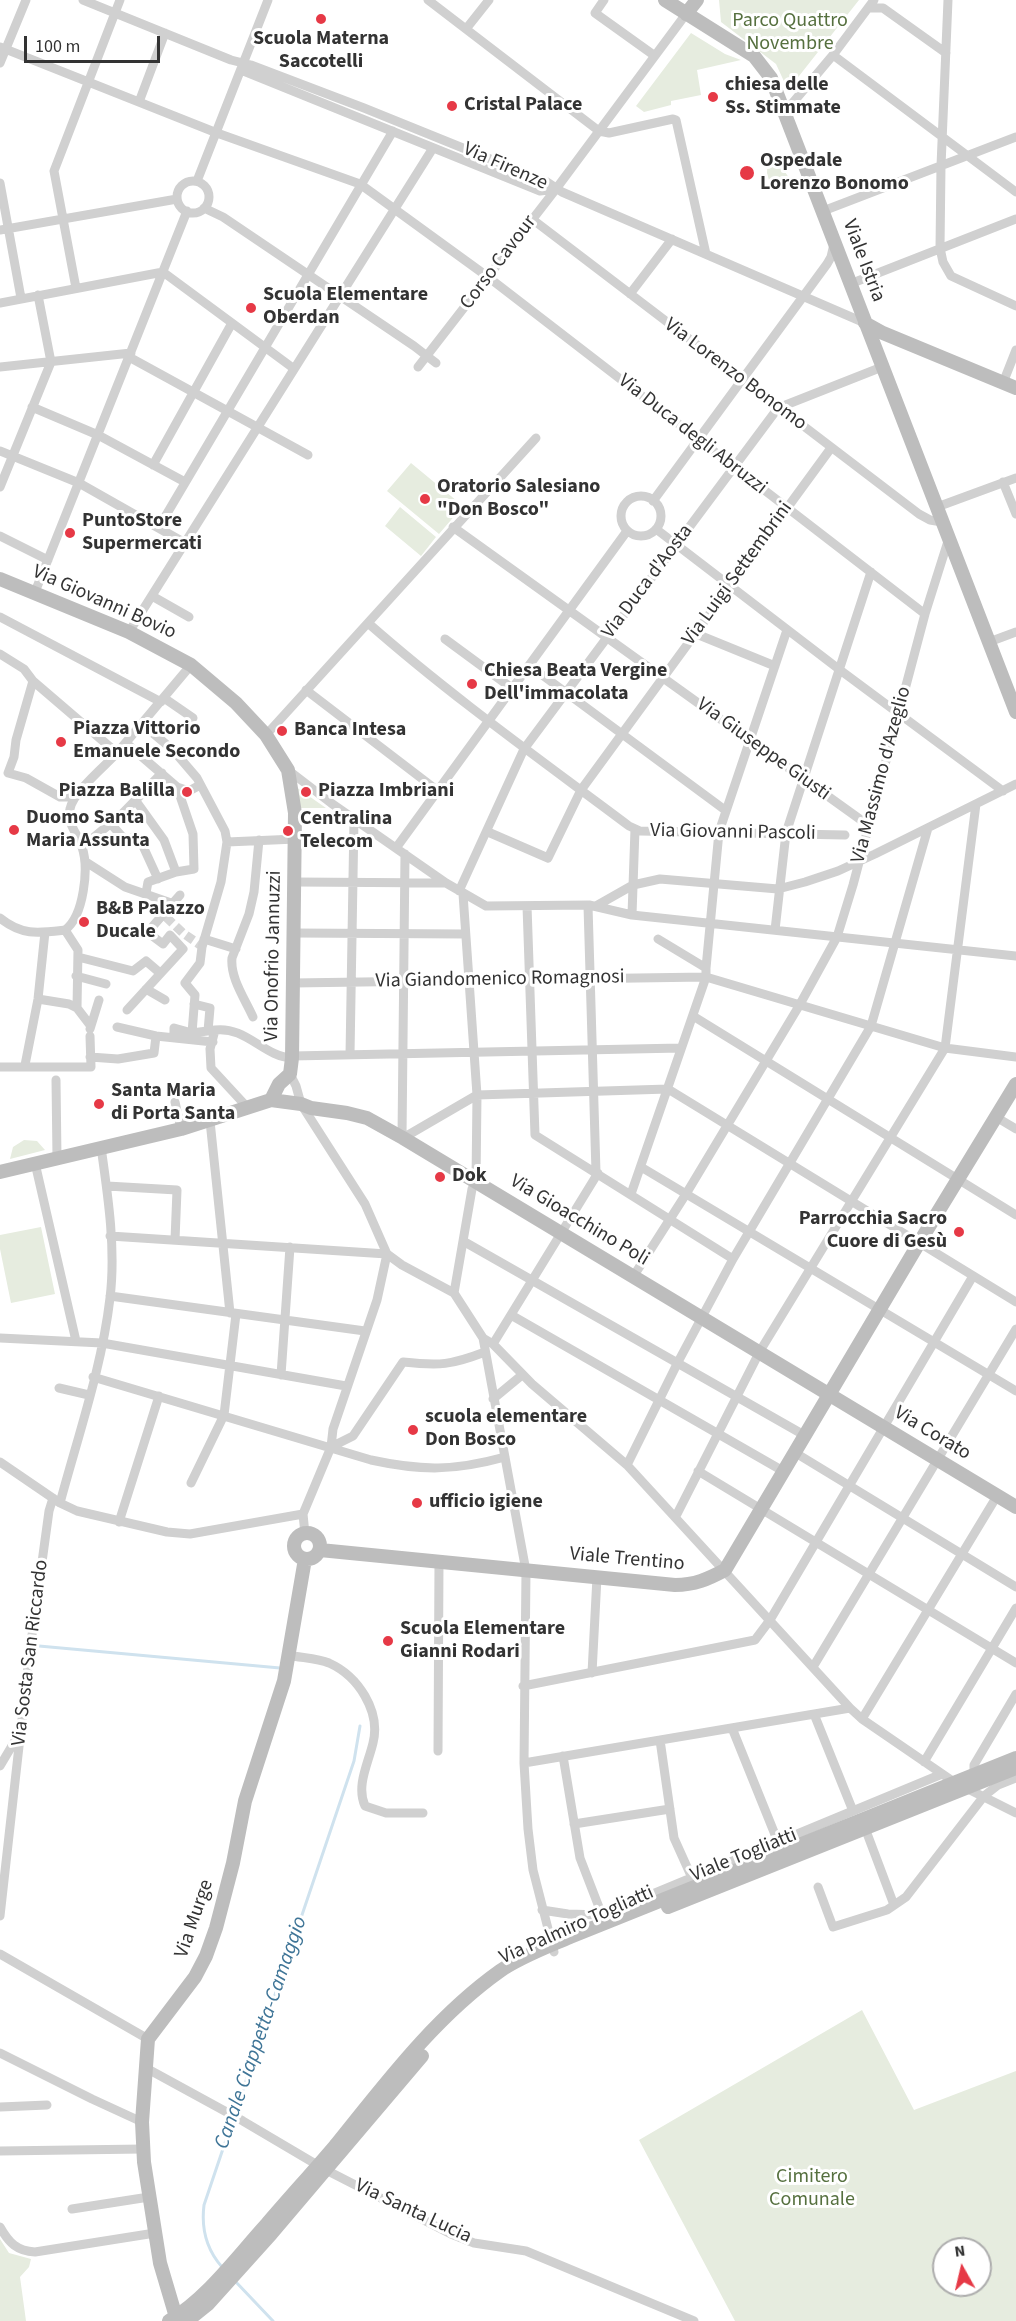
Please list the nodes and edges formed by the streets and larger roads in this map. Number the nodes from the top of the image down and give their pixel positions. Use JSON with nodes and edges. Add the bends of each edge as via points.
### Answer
{"nodes":[{"id":1,"x":26,"y":0,"type":"edge"},
{"id":2,"x":83,"y":0,"type":"edge"},
{"id":3,"x":120,"y":0,"type":"edge"},
{"id":4,"x":268,"y":0,"type":"edge"},
{"id":5,"x":428,"y":0,"type":"edge"},
{"id":6,"x":489,"y":0,"type":"edge"},
{"id":7,"x":604,"y":0,"type":"edge"},
{"id":8,"x":665,"y":0,"type":"edge"},
{"id":9,"x":697,"y":0,"type":"edge"},
{"id":10,"x":948,"y":0,"type":"edge"},
{"id":11,"x":871,"y":4,"type":"edge"},
{"id":12,"x":115,"y":13,"type":"junction"},
{"id":13,"x":686,"y":14,"type":"junction"},
{"id":14,"x":466,"y":29,"type":"junction"},
{"id":15,"x":165,"y":33,"type":"junction"},
{"id":16,"x":3,"y":48,"type":"edge"},
{"id":17,"x":946,"y":53,"type":"junction"},
{"id":18,"x":834,"y":55,"type":"junction"},
{"id":19,"x":655,"y":56,"type":"junction"},
{"id":20,"x":0,"y":63,"type":"edge"},
{"id":21,"x":242,"y":66,"type":"junction"},
{"id":22,"x":88,"y":82,"type":"junction"},
{"id":23,"x":139,"y":102,"type":"junction"},
{"id":24,"x":785,"y":112,"type":"junction"},
{"id":25,"x":393,"y":131,"type":"junction"},
{"id":26,"x":599,"y":131,"type":"junction"},
{"id":27,"x":217,"y":133,"type":"junction"},
{"id":28,"x":942,"y":137,"type":"junction"},
{"id":29,"x":1016,"y":137,"type":"edge"},
{"id":30,"x":433,"y":148,"type":"junction"},
{"id":31,"x":968,"y":156,"type":"junction"},
{"id":32,"x":941,"y":166,"type":"junction"},
{"id":33,"x":197,"y":181,"type":"junction"},
{"id":34,"x":0,"y":183,"type":"edge"},
{"id":35,"x":360,"y":184,"type":"junction"},
{"id":36,"x":556,"y":189,"type":"junction"},
{"id":37,"x":1016,"y":192,"type":"edge"},
{"id":38,"x":177,"y":199,"type":"junction"},
{"id":39,"x":204,"y":208,"type":"junction"},
{"id":40,"x":396,"y":208,"type":"junction"},
{"id":41,"x":187,"y":211,"type":"junction"},
{"id":42,"x":823,"y":211,"type":"junction"},
{"id":43,"x":63,"y":219,"type":"junction"},
{"id":44,"x":532,"y":219,"type":"junction"},
{"id":45,"x":1016,"y":219,"type":"edge"},
{"id":46,"x":4,"y":229,"type":"edge"},
{"id":47,"x":672,"y":239,"type":"junction"},
{"id":48,"x":835,"y":241,"type":"junction"},
{"id":49,"x":940,"y":248,"type":"junction"},
{"id":50,"x":706,"y":254,"type":"junction"},
{"id":51,"x":163,"y":272,"type":"junction"},
{"id":52,"x":307,"y":275,"type":"junction"},
{"id":53,"x":488,"y":277,"type":"junction"},
{"id":54,"x":850,"y":284,"type":"junction"},
{"id":55,"x":76,"y":288,"type":"junction"},
{"id":56,"x":630,"y":294,"type":"junction"},
{"id":57,"x":38,"y":295,"type":"junction"},
{"id":58,"x":339,"y":297,"type":"junction"},
{"id":59,"x":804,"y":297,"type":"junction"},
{"id":60,"x":21,"y":298,"type":"junction"},
{"id":61,"x":0,"y":303,"type":"edge"},
{"id":62,"x":1016,"y":306,"type":"edge"},
{"id":63,"x":865,"y":322,"type":"junction"},
{"id":64,"x":232,"y":323,"type":"junction"},
{"id":65,"x":897,"y":339,"type":"junction"},
{"id":66,"x":264,"y":347,"type":"junction"},
{"id":67,"x":1016,"y":350,"type":"edge"},
{"id":68,"x":130,"y":355,"type":"junction"},
{"id":69,"x":428,"y":356,"type":"junction"},
{"id":70,"x":51,"y":362,"type":"junction"},
{"id":71,"x":880,"y":362,"type":"junction"},
{"id":72,"x":436,"y":363,"type":"dead end"},
{"id":73,"x":0,"y":367,"type":"edge"},
{"id":74,"x":293,"y":368,"type":"junction"},
{"id":75,"x":418,"y":368,"type":"dead end"},
{"id":76,"x":742,"y":380,"type":"junction"},
{"id":77,"x":1010,"y":381,"type":"edge"},
{"id":78,"x":194,"y":391,"type":"junction"},
{"id":79,"x":32,"y":407,"type":"junction"},
{"id":80,"x":778,"y":408,"type":"junction"},
{"id":81,"x":227,"y":410,"type":"junction"},
{"id":82,"x":257,"y":427,"type":"junction"},
{"id":83,"x":98,"y":435,"type":"junction"},
{"id":84,"x":536,"y":438,"type":"dead end"},
{"id":85,"x":697,"y":439,"type":"junction"},
{"id":86,"x":831,"y":448,"type":"junction"},
{"id":87,"x":0,"y":451,"type":"edge"},
{"id":88,"x":12,"y":456,"type":"junction"},
{"id":89,"x":308,"y":456,"type":"dead end"},
{"id":90,"x":153,"y":465,"type":"junction"},
{"id":91,"x":733,"y":467,"type":"junction"},
{"id":92,"x":1016,"y":478,"type":"edge"},
{"id":93,"x":185,"y":482,"type":"junction"},
{"id":94,"x":1003,"y":482,"type":"junction"},
{"id":95,"x":79,"y":483,"type":"junction"},
{"id":96,"x":0,"y":487,"type":"edge"},
{"id":97,"x":653,"y":501,"type":"junction"},
{"id":98,"x":937,"y":507,"type":"junction"},
{"id":99,"x":786,"y":508,"type":"junction"},
{"id":100,"x":1016,"y":514,"type":"edge"},
{"id":101,"x":942,"y":522,"type":"junction"},
{"id":102,"x":159,"y":527,"type":"junction"},
{"id":103,"x":453,"y":527,"type":"junction"},
{"id":104,"x":656,"y":529,"type":"junction"},
{"id":105,"x":627,"y":531,"type":"junction"},
{"id":106,"x":0,"y":536,"type":"edge"},
{"id":107,"x":949,"y":538,"type":"junction"},
{"id":108,"x":185,"y":543,"type":"junction"},
{"id":109,"x":675,"y":545,"type":"junction"},
{"id":110,"x":48,"y":560,"type":"junction"},
{"id":111,"x":871,"y":572,"type":"junction"},
{"id":112,"x":0,"y":579,"type":"edge"},
{"id":113,"x":730,"y":586,"type":"junction"},
{"id":114,"x":35,"y":592,"type":"junction"},
{"id":115,"x":152,"y":596,"type":"junction"},
{"id":116,"x":570,"y":612,"type":"junction"},
{"id":117,"x":925,"y":614,"type":"junction"},
{"id":118,"x":0,"y":617,"type":"edge"},
{"id":119,"x":189,"y":617,"type":"dead end"},
{"id":120,"x":368,"y":623,"type":"junction"},
{"id":121,"x":787,"y":630,"type":"junction"},
{"id":122,"x":129,"y":632,"type":"junction"},
{"id":123,"x":1016,"y":632,"type":"edge"},
{"id":124,"x":694,"y":633,"type":"junction"},
{"id":125,"x":607,"y":637,"type":"junction"},
{"id":126,"x":445,"y":639,"type":"dead end"},
{"id":127,"x":989,"y":642,"type":"junction"},
{"id":128,"x":0,"y":654,"type":"edge"},
{"id":129,"x":191,"y":665,"type":"junction"},
{"id":130,"x":530,"y":666,"type":"junction"},
{"id":131,"x":775,"y":666,"type":"junction"},
{"id":132,"x":840,"y":670,"type":"junction"},
{"id":133,"x":662,"y":678,"type":"junction"},
{"id":134,"x":33,"y":681,"type":"junction"},
{"id":135,"x":513,"y":689,"type":"junction"},
{"id":136,"x":306,"y":690,"type":"junction"},
{"id":137,"x":566,"y":693,"type":"junction"},
{"id":138,"x":163,"y":700,"type":"junction"},
{"id":139,"x":1016,"y":712,"type":"edge"},
{"id":140,"x":898,"y":714,"type":"junction"},
{"id":141,"x":192,"y":718,"type":"dead end"},
{"id":142,"x":488,"y":722,"type":"junction"},
{"id":143,"x":142,"y":724,"type":"junction"},
{"id":144,"x":621,"y":733,"type":"junction"},
{"id":145,"x":266,"y":735,"type":"junction"},
{"id":146,"x":749,"y":740,"type":"junction"},
{"id":147,"x":126,"y":743,"type":"junction"},
{"id":148,"x":524,"y":748,"type":"junction"},
{"id":149,"x":117,"y":753,"type":"junction"},
{"id":150,"x":288,"y":770,"type":"junction"},
{"id":151,"x":4,"y":772,"type":"edge"},
{"id":152,"x":164,"y":774,"type":"junction"},
{"id":153,"x":803,"y":778,"type":"junction"},
{"id":154,"x":1016,"y":784,"type":"edge"},
{"id":155,"x":200,"y":785,"type":"junction"},
{"id":156,"x":177,"y":787,"type":"junction"},
{"id":157,"x":581,"y":790,"type":"junction"},
{"id":158,"x":1004,"y":790,"type":"junction"},
{"id":159,"x":438,"y":791,"type":"junction"},
{"id":160,"x":75,"y":797,"type":"junction"},
{"id":161,"x":136,"y":801,"type":"junction"},
{"id":162,"x":976,"y":804,"type":"junction"},
{"id":163,"x":725,"y":810,"type":"junction"},
{"id":164,"x":354,"y":819,"type":"junction"},
{"id":165,"x":111,"y":824,"type":"junction"},
{"id":166,"x":868,"y":825,"type":"junction"},
{"id":167,"x":634,"y":828,"type":"junction"},
{"id":168,"x":928,"y":828,"type":"junction"},
{"id":169,"x":488,"y":832,"type":"junction"},
{"id":170,"x":719,"y":832,"type":"junction"},
{"id":171,"x":786,"y":833,"type":"junction"},
{"id":172,"x":845,"y":835,"type":"dead end"},
{"id":173,"x":296,"y":839,"type":"junction"},
{"id":174,"x":260,"y":840,"type":"junction"},
{"id":175,"x":227,"y":842,"type":"junction"},
{"id":176,"x":82,"y":847,"type":"junction"},
{"id":177,"x":396,"y":848,"type":"junction"},
{"id":178,"x":405,"y":854,"type":"junction"},
{"id":179,"x":86,"y":862,"type":"junction"},
{"id":180,"x":859,"y":862,"type":"junction"},
{"id":181,"x":176,"y":872,"type":"junction"},
{"id":182,"x":158,"y":879,"type":"junction"},
{"id":183,"x":295,"y":882,"type":"junction"},
{"id":184,"x":353,"y":882,"type":"junction"},
{"id":185,"x":404,"y":883,"type":"junction"},
{"id":186,"x":446,"y":883,"type":"junction"},
{"id":187,"x":714,"y":884,"type":"junction"},
{"id":188,"x":633,"y":885,"type":"junction"},
{"id":189,"x":778,"y":889,"type":"junction"},
{"id":190,"x":146,"y":893,"type":"junction"},
{"id":191,"x":461,"y":893,"type":"junction"},
{"id":192,"x":180,"y":894,"type":"dead end"},
{"id":193,"x":174,"y":904,"type":"junction"},
{"id":194,"x":526,"y":906,"type":"junction"},
{"id":195,"x":592,"y":906,"type":"junction"},
{"id":196,"x":632,"y":915,"type":"junction"},
{"id":197,"x":0,"y":918,"type":"edge"},
{"id":198,"x":710,"y":923,"type":"junction"},
{"id":199,"x":65,"y":930,"type":"junction"},
{"id":200,"x":775,"y":930,"type":"junction"},
{"id":201,"x":45,"y":932,"type":"junction"},
{"id":202,"x":136,"y":933,"type":"dead end"},
{"id":203,"x":294,"y":933,"type":"junction"},
{"id":204,"x":352,"y":934,"type":"junction"},
{"id":205,"x":404,"y":934,"type":"junction"},
{"id":206,"x":465,"y":934,"type":"junction"},
{"id":207,"x":151,"y":935,"type":"junction"},
{"id":208,"x":837,"y":936,"type":"junction"},
{"id":209,"x":658,"y":939,"type":"dead end"},
{"id":210,"x":896,"y":943,"type":"junction"},
{"id":211,"x":202,"y":944,"type":"junction"},
{"id":212,"x":236,"y":949,"type":"junction"},
{"id":213,"x":959,"y":950,"type":"junction"},
{"id":214,"x":1016,"y":956,"type":"edge"},
{"id":215,"x":78,"y":957,"type":"junction"},
{"id":216,"x":160,"y":973,"type":"junction"},
{"id":217,"x":706,"y":973,"type":"junction"},
{"id":218,"x":76,"y":976,"type":"junction"},
{"id":219,"x":529,"y":979,"type":"junction"},
{"id":220,"x":590,"y":979,"type":"junction"},
{"id":221,"x":468,"y":980,"type":"junction"},
{"id":222,"x":404,"y":981,"type":"junction"},
{"id":223,"x":351,"y":982,"type":"junction"},
{"id":224,"x":293,"y":983,"type":"junction"},
{"id":225,"x":106,"y":984,"type":"dead end"},
{"id":226,"x":146,"y":989,"type":"junction"},
{"id":227,"x":38,"y":999,"type":"junction"},
{"id":228,"x":99,"y":1000,"type":"dead end"},
{"id":229,"x":165,"y":1000,"type":"dead end"},
{"id":230,"x":194,"y":1004,"type":"junction"},
{"id":231,"x":799,"y":1006,"type":"junction"},
{"id":232,"x":77,"y":1008,"type":"junction"},
{"id":233,"x":127,"y":1010,"type":"dead end"},
{"id":234,"x":693,"y":1016,"type":"junction"},
{"id":235,"x":253,"y":1017,"type":"dead end"},
{"id":236,"x":871,"y":1026,"type":"junction"},
{"id":237,"x":117,"y":1027,"type":"dead end"},
{"id":238,"x":90,"y":1030,"type":"junction"},
{"id":239,"x":212,"y":1031,"type":"junction"},
{"id":240,"x":192,"y":1033,"type":"junction"},
{"id":241,"x":156,"y":1036,"type":"junction"},
{"id":242,"x":174,"y":1038,"type":"junction"},
{"id":243,"x":213,"y":1042,"type":"junction"},
{"id":244,"x":681,"y":1048,"type":"junction"},
{"id":245,"x":945,"y":1048,"type":"junction"},
{"id":246,"x":592,"y":1050,"type":"junction"},
{"id":247,"x":532,"y":1051,"type":"junction"},
{"id":248,"x":476,"y":1052,"type":"junction"},
{"id":249,"x":403,"y":1054,"type":"junction"},
{"id":250,"x":350,"y":1055,"type":"junction"},
{"id":251,"x":292,"y":1057,"type":"junction"},
{"id":252,"x":1016,"y":1057,"type":"edge"},
{"id":253,"x":90,"y":1062,"type":"junction"},
{"id":254,"x":765,"y":1062,"type":"junction"},
{"id":255,"x":26,"y":1065,"type":"junction"},
{"id":256,"x":0,"y":1067,"type":"edge"},
{"id":257,"x":56,"y":1073,"type":"junction"},
{"id":258,"x":290,"y":1074,"type":"junction"},
{"id":259,"x":1016,"y":1084,"type":"edge"},
{"id":260,"x":668,"y":1089,"type":"junction"},
{"id":261,"x":594,"y":1091,"type":"junction"},
{"id":262,"x":534,"y":1093,"type":"junction"},
{"id":263,"x":477,"y":1095,"type":"junction"},
{"id":264,"x":271,"y":1100,"type":"junction"},
{"id":265,"x":827,"y":1100,"type":"junction"},
{"id":266,"x":175,"y":1102,"type":"dead end"},
{"id":267,"x":301,"y":1104,"type":"junction"},
{"id":268,"x":247,"y":1107,"type":"junction"},
{"id":269,"x":996,"y":1117,"type":"junction"},
{"id":270,"x":210,"y":1121,"type":"junction"},
{"id":271,"x":727,"y":1125,"type":"junction"},
{"id":272,"x":181,"y":1129,"type":"junction"},
{"id":273,"x":1016,"y":1130,"type":"edge"},
{"id":274,"x":403,"y":1138,"type":"junction"},
{"id":275,"x":890,"y":1138,"type":"junction"},
{"id":276,"x":101,"y":1147,"type":"junction"},
{"id":277,"x":57,"y":1158,"type":"junction"},
{"id":278,"x":35,"y":1163,"type":"junction"},
{"id":279,"x":789,"y":1163,"type":"junction"},
{"id":280,"x":640,"y":1167,"type":"junction"},
{"id":281,"x":0,"y":1172,"type":"edge"},
{"id":282,"x":597,"y":1173,"type":"junction"},
{"id":283,"x":957,"y":1179,"type":"junction"},
{"id":284,"x":476,"y":1181,"type":"junction"},
{"id":285,"x":107,"y":1186,"type":"junction"},
{"id":286,"x":630,"y":1194,"type":"junction"},
{"id":287,"x":686,"y":1194,"type":"junction"},
{"id":288,"x":851,"y":1202,"type":"junction"},
{"id":289,"x":1015,"y":1212,"type":"edge"},
{"id":290,"x":669,"y":1219,"type":"junction"},
{"id":291,"x":749,"y":1231,"type":"junction"},
{"id":292,"x":560,"y":1232,"type":"junction"},
{"id":293,"x":110,"y":1236,"type":"junction"},
{"id":294,"x":175,"y":1240,"type":"junction"},
{"id":295,"x":464,"y":1241,"type":"junction"},
{"id":296,"x":222,"y":1243,"type":"junction"},
{"id":297,"x":919,"y":1243,"type":"junction"},
{"id":298,"x":290,"y":1247,"type":"junction"},
{"id":299,"x":387,"y":1254,"type":"junction"},
{"id":300,"x":733,"y":1259,"type":"junction"},
{"id":301,"x":810,"y":1269,"type":"junction"},
{"id":302,"x":973,"y":1276,"type":"junction"},
{"id":303,"x":633,"y":1277,"type":"junction"},
{"id":304,"x":532,"y":1280,"type":"junction"},
{"id":305,"x":454,"y":1293,"type":"junction"},
{"id":306,"x":110,"y":1296,"type":"junction"},
{"id":307,"x":1016,"y":1302,"type":"edge"},
{"id":308,"x":879,"y":1310,"type":"junction"},
{"id":309,"x":233,"y":1313,"type":"junction"},
{"id":310,"x":511,"y":1315,"type":"junction"},
{"id":311,"x":701,"y":1317,"type":"junction"},
{"id":312,"x":285,"y":1320,"type":"junction"},
{"id":313,"x":1016,"y":1329,"type":"edge"},
{"id":314,"x":365,"y":1331,"type":"junction"},
{"id":315,"x":0,"y":1335,"type":"edge"},
{"id":316,"x":483,"y":1338,"type":"junction"},
{"id":317,"x":76,"y":1341,"type":"junction"},
{"id":318,"x":935,"y":1342,"type":"junction"},
{"id":319,"x":102,"y":1343,"type":"junction"},
{"id":320,"x":494,"y":1344,"type":"junction"},
{"id":321,"x":760,"y":1351,"type":"junction"},
{"id":322,"x":485,"y":1352,"type":"junction"},
{"id":323,"x":678,"y":1362,"type":"junction"},
{"id":324,"x":230,"y":1365,"type":"junction"},
{"id":325,"x":989,"y":1374,"type":"junction"},
{"id":326,"x":281,"y":1375,"type":"junction"},
{"id":327,"x":522,"y":1375,"type":"junction"},
{"id":328,"x":93,"y":1377,"type":"junction"},
{"id":329,"x":346,"y":1386,"type":"junction"},
{"id":330,"x":60,"y":1388,"type":"dead end"},
{"id":331,"x":1016,"y":1391,"type":"edge"},
{"id":332,"x":828,"y":1394,"type":"junction"},
{"id":333,"x":89,"y":1395,"type":"junction"},
{"id":334,"x":159,"y":1396,"type":"junction"},
{"id":335,"x":736,"y":1396,"type":"junction"},
{"id":336,"x":493,"y":1399,"type":"junction"},
{"id":337,"x":659,"y":1401,"type":"junction"},
{"id":338,"x":224,"y":1415,"type":"junction"},
{"id":339,"x":885,"y":1428,"type":"junction"},
{"id":340,"x":717,"y":1433,"type":"junction"},
{"id":341,"x":804,"y":1435,"type":"junction"},
{"id":342,"x":331,"y":1447,"type":"junction"},
{"id":343,"x":794,"y":1452,"type":"junction"},
{"id":344,"x":505,"y":1457,"type":"junction"},
{"id":345,"x":937,"y":1460,"type":"junction"},
{"id":346,"x":0,"y":1462,"type":"edge"},
{"id":347,"x":627,"y":1465,"type":"junction"},
{"id":348,"x":698,"y":1471,"type":"junction"},
{"id":349,"x":783,"y":1471,"type":"junction"},
{"id":350,"x":191,"y":1483,"type":"dead end"},
{"id":351,"x":850,"y":1486,"type":"junction"},
{"id":352,"x":997,"y":1496,"type":"junction"},
{"id":353,"x":56,"y":1501,"type":"junction"},
{"id":354,"x":1016,"y":1507,"type":"edge"},
{"id":355,"x":761,"y":1509,"type":"junction"},
{"id":356,"x":303,"y":1514,"type":"junction"},
{"id":357,"x":676,"y":1516,"type":"junction"},
{"id":358,"x":902,"y":1519,"type":"junction"},
{"id":359,"x":118,"y":1522,"type":"junction"},
{"id":360,"x":305,"y":1534,"type":"junction"},
{"id":361,"x":816,"y":1542,"type":"junction"},
{"id":362,"x":320,"y":1550,"type":"junction"},
{"id":363,"x":962,"y":1554,"type":"junction"},
{"id":364,"x":305,"y":1558,"type":"junction"},
{"id":365,"x":439,"y":1562,"type":"junction"},
{"id":366,"x":725,"y":1570,"type":"junction"},
{"id":367,"x":526,"y":1571,"type":"junction"},
{"id":368,"x":868,"y":1574,"type":"junction"},
{"id":369,"x":597,"y":1577,"type":"junction"},
{"id":370,"x":1016,"y":1587,"type":"edge"},
{"id":371,"x":1016,"y":1608,"type":"edge"},
{"id":372,"x":928,"y":1610,"type":"junction"},
{"id":373,"x":770,"y":1620,"type":"junction"},
{"id":374,"x":991,"y":1648,"type":"junction"},
{"id":375,"x":287,"y":1657,"type":"junction"},
{"id":376,"x":1016,"y":1663,"type":"edge"},
{"id":377,"x":813,"y":1667,"type":"junction"},
{"id":378,"x":592,"y":1673,"type":"junction"},
{"id":379,"x":523,"y":1686,"type":"junction"},
{"id":380,"x":1016,"y":1694,"type":"edge"},
{"id":381,"x":850,"y":1708,"type":"junction"},
{"id":382,"x":814,"y":1714,"type":"junction"},
{"id":383,"x":862,"y":1719,"type":"junction"},
{"id":384,"x":732,"y":1728,"type":"junction"},
{"id":385,"x":20,"y":1732,"type":"junction"},
{"id":386,"x":660,"y":1740,"type":"junction"},
{"id":387,"x":438,"y":1751,"type":"dead end"},
{"id":388,"x":563,"y":1756,"type":"junction"},
{"id":389,"x":1016,"y":1758,"type":"edge"},
{"id":390,"x":924,"y":1762,"type":"junction"},
{"id":391,"x":524,"y":1763,"type":"junction"},
{"id":392,"x":0,"y":1766,"type":"edge"},
{"id":393,"x":1016,"y":1768,"type":"edge"},
{"id":394,"x":974,"y":1774,"type":"junction"},
{"id":395,"x":1016,"y":1778,"type":"edge"},
{"id":396,"x":954,"y":1781,"type":"junction"},
{"id":397,"x":984,"y":1796,"type":"junction"},
{"id":398,"x":670,"y":1809,"type":"junction"},
{"id":399,"x":853,"y":1811,"type":"junction"},
{"id":400,"x":423,"y":1813,"type":"dead end"},
{"id":401,"x":1016,"y":1813,"type":"edge"},
{"id":402,"x":574,"y":1824,"type":"junction"},
{"id":403,"x":864,"y":1828,"type":"junction"},
{"id":404,"x":778,"y":1842,"type":"junction"},
{"id":405,"x":692,"y":1878,"type":"junction"},
{"id":406,"x":818,"y":1887,"type":"dead end"},
{"id":407,"x":894,"y":1905,"type":"junction"},
{"id":408,"x":542,"y":1910,"type":"junction"},
{"id":409,"x":602,"y":1915,"type":"junction"},
{"id":410,"x":0,"y":1916,"type":"edge"},
{"id":411,"x":553,"y":1948,"type":"junction"},
{"id":412,"x":0,"y":1954,"type":"edge"},
{"id":413,"x":148,"y":2038,"type":"junction"},
{"id":414,"x":0,"y":2053,"type":"edge"},
{"id":415,"x":146,"y":2068,"type":"junction"},
{"id":416,"x":47,"y":2105,"type":"dead end"},
{"id":417,"x":0,"y":2108,"type":"edge"},
{"id":418,"x":142,"y":2122,"type":"junction"},
{"id":419,"x":143,"y":2149,"type":"junction"},
{"id":420,"x":0,"y":2151,"type":"edge"},
{"id":421,"x":322,"y":2168,"type":"junction"},
{"id":422,"x":149,"y":2197,"type":"junction"},
{"id":423,"x":72,"y":2209,"type":"dead end"},
{"id":424,"x":0,"y":2227,"type":"edge"},
{"id":425,"x":154,"y":2233,"type":"junction"},
{"id":426,"x":178,"y":2320,"type":"edge"},
{"id":427,"x":694,"y":2321,"type":"edge"}],
"edges":[{"from":1,"to":16,"type":"street"},
{"from":2,"to":12,"type":"street"},
{"from":3,"to":12,"type":"street"},
{"from":4,"to":21,"type":"street"},
{"from":5,"to":14,"type":"street"},
{"from":6,"to":14,"type":"street"},
{"from":7,"to":19,"type":"street","via":[[596,12]]},
{"from":8,"to":13,"type":"street","name":"Viale Istria"},
{"from":9,"to":13,"type":"street"},
{"from":10,"to":17,"type":"street"},
{"from":11,"to":17,"type":"street","via":[[883,8]]},
{"from":11,"to":18,"type":"street"},
{"from":12,"to":15,"type":"street"},
{"from":12,"to":22,"type":"street"},
{"from":13,"to":19,"type":"street","name":"Corso Cavour"},
{"from":13,"to":24,"type":"street","name":"Viale Istria","via":[[758,59],[769,73]]},
{"from":14,"to":26,"type":"street"},
{"from":15,"to":21,"type":"street"},
{"from":15,"to":23,"type":"street"},
{"from":16,"to":20,"type":"street"},
{"from":16,"to":22,"type":"street","name":"Via Duca degli Abruzzi"},
{"from":17,"to":28,"type":"street"},
{"from":18,"to":24,"type":"street"},
{"from":18,"to":28,"type":"street"},
{"from":19,"to":26,"type":"street","name":"Corso Cavour"},
{"from":21,"to":25,"type":"street","name":"Via Firenze"},
{"from":21,"to":27,"type":"street"},
{"from":21,"to":36,"type":"street","name":"Via Firenze","via":[[364,108]]},
{"from":22,"to":23,"type":"street","name":"Via Duca degli Abruzzi"},
{"from":22,"to":43,"type":"street","via":[[54,171]]},
{"from":23,"to":27,"type":"street","name":"Via Duca degli Abruzzi"},
{"from":24,"to":42,"type":"street","name":"Viale Istria"},
{"from":25,"to":30,"type":"street","name":"Via Firenze"},
{"from":25,"to":35,"type":"street"},
{"from":26,"to":36,"type":"street","name":"Corso Cavour"},
{"from":26,"to":50,"type":"street","via":[[609,133],[676,120]]},
{"from":27,"to":33,"type":"street"},
{"from":27,"to":35,"type":"street","name":"Via Duca degli Abruzzi"},
{"from":28,"to":31,"type":"street"},
{"from":28,"to":32,"type":"street"},
{"from":29,"to":31,"type":"street"},
{"from":30,"to":36,"type":"street","name":"Via Firenze","via":[[540,191]]},
{"from":30,"to":40,"type":"street"},
{"from":31,"to":32,"type":"street"},
{"from":31,"to":37,"type":"street"},
{"from":32,"to":42,"type":"street"},
{"from":32,"to":49,"type":"street"},
{"from":33,"to":38,"type":"street","via":[[184,183]]},
{"from":33,"to":39,"type":"street","via":[[208,190],[209,200]]},
{"from":34,"to":46,"type":"street"},
{"from":35,"to":40,"type":"street","name":"Via Duca degli Abruzzi"},
{"from":35,"to":52,"type":"street"},
{"from":36,"to":44,"type":"street","name":"Corso Cavour"},
{"from":36,"to":47,"type":"street"},
{"from":38,"to":41,"type":"street"},
{"from":38,"to":43,"type":"street"},
{"from":39,"to":41,"type":"street","via":[[194,213]]},
{"from":39,"to":52,"type":"street"},
{"from":40,"to":53,"type":"street","name":"Via Duca degli Abruzzi"},
{"from":40,"to":58,"type":"street"},
{"from":41,"to":51,"type":"street"},
{"from":42,"to":48,"type":"street","name":"Viale Istria"},
{"from":43,"to":46,"type":"street"},
{"from":43,"to":55,"type":"street"},
{"from":44,"to":53,"type":"street","name":"Corso Cavour"},
{"from":44,"to":56,"type":"street","name":"Via Lorenzo Bonomo"},
{"from":45,"to":49,"type":"street"},
{"from":46,"to":60,"type":"street"},
{"from":47,"to":50,"type":"street"},
{"from":47,"to":56,"type":"street"},
{"from":48,"to":54,"type":"street","name":"Viale Istria"},
{"from":48,"to":59,"type":"street","via":[[831,257]]},
{"from":49,"to":54,"type":"street"},
{"from":49,"to":62,"type":"street","via":[[951,276]]},
{"from":50,"to":59,"type":"street"},
{"from":51,"to":55,"type":"street"},
{"from":51,"to":64,"type":"street"},
{"from":51,"to":68,"type":"street"},
{"from":52,"to":58,"type":"street"},
{"from":52,"to":66,"type":"street"},
{"from":53,"to":69,"type":"street","name":"Corso Cavour"},
{"from":53,"to":85,"type":"street","name":"Via Duca degli Abruzzi"},
{"from":54,"to":63,"type":"street","name":"Viale Istria"},
{"from":55,"to":57,"type":"street"},
{"from":56,"to":76,"type":"street","name":"Via Lorenzo Bonomo"},
{"from":57,"to":60,"type":"street"},
{"from":57,"to":70,"type":"street"},
{"from":58,"to":69,"type":"street"},
{"from":58,"to":74,"type":"street"},
{"from":59,"to":63,"type":"street"},
{"from":59,"to":76,"type":"street"},
{"from":60,"to":61,"type":"street"},
{"from":63,"to":65,"type":"street"},
{"from":63,"to":71,"type":"street","name":"Viale Istria"},
{"from":63,"to":77,"type":"street","via":[[883,324]]},
{"from":64,"to":66,"type":"street"},
{"from":64,"to":78,"type":"street"},
{"from":65,"to":71,"type":"street","via":[[883,342]]},
{"from":65,"to":77,"type":"street"},
{"from":66,"to":74,"type":"street"},
{"from":66,"to":81,"type":"street"},
{"from":67,"to":77,"type":"street"},
{"from":68,"to":70,"type":"street"},
{"from":68,"to":78,"type":"street"},
{"from":68,"to":83,"type":"street"},
{"from":69,"to":72,"type":"street"},
{"from":69,"to":75,"type":"street","name":"Corso Cavour"},
{"from":70,"to":73,"type":"street"},
{"from":70,"to":79,"type":"street"},
{"from":71,"to":80,"type":"street"},
{"from":71,"to":98,"type":"street","name":"Viale Istria"},
{"from":74,"to":82,"type":"street"},
{"from":76,"to":80,"type":"street","name":"Via Lorenzo Bonomo"},
{"from":76,"to":85,"type":"street"},
{"from":78,"to":81,"type":"street"},
{"from":78,"to":90,"type":"street"},
{"from":79,"to":83,"type":"street"},
{"from":79,"to":88,"type":"street"},
{"from":80,"to":86,"type":"street","name":"Via Lorenzo Bonomo"},
{"from":80,"to":91,"type":"street","name":"Via Duca d'Aosta"},
{"from":81,"to":82,"type":"street"},
{"from":81,"to":93,"type":"street"},
{"from":82,"to":89,"type":"street"},
{"from":82,"to":108,"type":"street"},
{"from":83,"to":90,"type":"street"},
{"from":83,"to":95,"type":"street"},
{"from":84,"to":103,"type":"street"},
{"from":85,"to":91,"type":"street","name":"Via Duca degli Abruzzi"},
{"from":85,"to":97,"type":"street"},
{"from":86,"to":99,"type":"street","name":"Via Luigi Settembrini"},
{"from":86,"to":101,"type":"street","name":"Via Lorenzo Bonomo","via":[[919,514]]},
{"from":87,"to":88,"type":"street"},
{"from":88,"to":95,"type":"street"},
{"from":88,"to":96,"type":"street"},
{"from":90,"to":93,"type":"street"},
{"from":91,"to":99,"type":"street","name":"Via Duca degli Abruzzi"},
{"from":91,"to":109,"type":"street","name":"Via Duca d'Aosta"},
{"from":92,"to":94,"type":"street"},
{"from":93,"to":102,"type":"street"},
{"from":94,"to":98,"type":"street"},
{"from":94,"to":100,"type":"street"},
{"from":95,"to":102,"type":"street"},
{"from":95,"to":110,"type":"street"},
{"from":97,"to":104,"type":"street","via":[[660,514]]},
{"from":97,"to":105,"type":"street","via":[[640,497],[624,505],[621,516]]},
{"from":98,"to":101,"type":"street","name":"Viale Istria"},
{"from":99,"to":111,"type":"street","name":"Via Duca degli Abruzzi"},
{"from":99,"to":113,"type":"street","name":"Via Luigi Settembrini"},
{"from":101,"to":107,"type":"street","name":"Viale Istria"},
{"from":102,"to":108,"type":"street"},
{"from":103,"to":116,"type":"street","name":"Via Giuseppe Giusti"},
{"from":103,"to":120,"type":"street"},
{"from":104,"to":105,"type":"street","via":[[639,536]]},
{"from":104,"to":109,"type":"street"},
{"from":105,"to":116,"type":"street"},
{"from":106,"to":110,"type":"street"},
{"from":107,"to":117,"type":"street","name":"Via Massimo d'Azeglio"},
{"from":107,"to":127,"type":"street","name":"Viale Istria"},
{"from":108,"to":115,"type":"street"},
{"from":109,"to":113,"type":"street"},
{"from":109,"to":125,"type":"street","name":"Via Duca d'Aosta"},
{"from":110,"to":114,"type":"street"},
{"from":111,"to":117,"type":"street","name":"Via Duca degli Abruzzi"},
{"from":111,"to":132,"type":"street"},
{"from":112,"to":114,"type":"street","name":"Via Giovanni Bovio"},
{"from":113,"to":121,"type":"street"},
{"from":113,"to":124,"type":"street","name":"Via Luigi Settembrini"},
{"from":114,"to":122,"type":"street","name":"Via Giovanni Bovio"},
{"from":115,"to":119,"type":"street"},
{"from":115,"to":122,"type":"street"},
{"from":116,"to":125,"type":"street","name":"Via Giuseppe Giusti"},
{"from":116,"to":130,"type":"street"},
{"from":117,"to":140,"type":"street","name":"Via Massimo d'Azeglio"},
{"from":118,"to":138,"type":"street"},
{"from":120,"to":136,"type":"street"},
{"from":120,"to":142,"type":"street","name":"Via Giovanni Pascoli"},
{"from":121,"to":131,"type":"street"},
{"from":121,"to":132,"type":"street"},
{"from":122,"to":129,"type":"street","name":"Via Giovanni Bovio"},
{"from":123,"to":127,"type":"street"},
{"from":124,"to":131,"type":"street"},
{"from":124,"to":133,"type":"street","name":"Via Luigi Settembrini"},
{"from":125,"to":133,"type":"street","name":"Via Giuseppe Giusti"},
{"from":125,"to":137,"type":"street","name":"Via Duca d'Aosta"},
{"from":126,"to":135,"type":"street"},
{"from":127,"to":139,"type":"street","name":"Viale Istria"},
{"from":128,"to":134,"type":"street","via":[[24,669]]},
{"from":129,"to":138,"type":"street"},
{"from":129,"to":145,"type":"street","name":"Via Giovanni Bovio"},
{"from":130,"to":135,"type":"street"},
{"from":130,"to":137,"type":"street"},
{"from":131,"to":146,"type":"street"},
{"from":132,"to":140,"type":"street"},
{"from":132,"to":153,"type":"street"},
{"from":133,"to":144,"type":"street","name":"Via Luigi Settembrini"},
{"from":133,"to":146,"type":"street","name":"Via Giuseppe Giusti"},
{"from":134,"to":149,"type":"street"},
{"from":134,"to":151,"type":"street","via":[[14,757]]},
{"from":135,"to":142,"type":"street"},
{"from":136,"to":145,"type":"street"},
{"from":136,"to":159,"type":"street"},
{"from":137,"to":144,"type":"street"},
{"from":137,"to":148,"type":"street","name":"Via Duca d'Aosta"},
{"from":138,"to":141,"type":"street"},
{"from":138,"to":143,"type":"street"},
{"from":140,"to":158,"type":"street"},
{"from":140,"to":166,"type":"street","name":"Via Massimo d'Azeglio"},
{"from":142,"to":148,"type":"street","name":"Via Giovanni Pascoli"},
{"from":142,"to":159,"type":"street"},
{"from":143,"to":147,"type":"street"},
{"from":143,"to":155,"type":"street","via":[[173,750]]},
{"from":144,"to":157,"type":"street","name":"Via Luigi Settembrini"},
{"from":144,"to":163,"type":"street"},
{"from":145,"to":150,"type":"street","name":"Via Giovanni Bovio"},
{"from":146,"to":153,"type":"street","name":"Via Giuseppe Giusti"},
{"from":146,"to":163,"type":"street"},
{"from":147,"to":149,"type":"street"},
{"from":147,"to":152,"type":"street"},
{"from":148,"to":157,"type":"street","name":"Via Giovanni Pascoli"},
{"from":148,"to":169,"type":"street","name":"Via Duca d'Aosta"},
{"from":149,"to":160,"type":"street"},
{"from":150,"to":164,"type":"street"},
{"from":150,"to":173,"type":"street"},
{"from":151,"to":160,"type":"street","via":[[26,778],[60,797]]},
{"from":152,"to":156,"type":"street"},
{"from":152,"to":161,"type":"street"},
{"from":153,"to":166,"type":"street","name":"Via Giuseppe Giusti"},
{"from":153,"to":171,"type":"street"},
{"from":154,"to":158,"type":"street"},
{"from":155,"to":156,"type":"street","via":[[189,791]]},
{"from":155,"to":175,"type":"street"},
{"from":156,"to":181,"type":"street","via":[[193,834],[194,869]]},
{"from":157,"to":167,"type":"street","name":"Via Giovanni Pascoli"},
{"from":157,"to":169,"type":"street","name":"Via Luigi Settembrini","via":[[548,858]]},
{"from":158,"to":162,"type":"street"},
{"from":159,"to":177,"type":"street"},
{"from":160,"to":176,"type":"street","via":[[69,819]]},
{"from":161,"to":165,"type":"street"},
{"from":161,"to":181,"type":"street","via":[[164,840]]},
{"from":162,"to":168,"type":"street"},
{"from":162,"to":213,"type":"street"},
{"from":163,"to":170,"type":"street"},
{"from":164,"to":177,"type":"street"},
{"from":164,"to":184,"type":"street"},
{"from":165,"to":176,"type":"street"},
{"from":165,"to":182,"type":"street","via":[[126,841],[135,836],[142,844]]},
{"from":166,"to":180,"type":"street","name":"Via Massimo d'Azeglio"},
{"from":167,"to":170,"type":"street","name":"Via Giovanni Pascoli"},
{"from":167,"to":188,"type":"street"},
{"from":168,"to":180,"type":"street"},
{"from":168,"to":210,"type":"street"},
{"from":169,"to":191,"type":"street","name":"Via Duca d'Aosta"},
{"from":170,"to":171,"type":"street","name":"Via Giovanni Pascoli"},
{"from":170,"to":187,"type":"street"},
{"from":171,"to":172,"type":"street","name":"Via Giovanni Pascoli"},
{"from":171,"to":189,"type":"street"},
{"from":173,"to":174,"type":"street"},
{"from":173,"to":183,"type":"street","name":"Via Onofrio Jannuzzi"},
{"from":174,"to":175,"type":"street"},
{"from":174,"to":212,"type":"street","via":[[252,903]]},
{"from":175,"to":211,"type":"street","via":[[221,882]]},
{"from":176,"to":179,"type":"street"},
{"from":177,"to":178,"type":"street"},
{"from":178,"to":185,"type":"street"},
{"from":178,"to":186,"type":"street"},
{"from":179,"to":190,"type":"street","via":[[125,886]]},
{"from":179,"to":199,"type":"street","via":[[84,887],[73,922]]},
{"from":180,"to":189,"type":"street"},
{"from":180,"to":208,"type":"street","name":"Via Massimo d'Azeglio"},
{"from":181,"to":182,"type":"street"},
{"from":182,"to":190,"type":"street","via":[[148,882]]},
{"from":183,"to":184,"type":"street"},
{"from":183,"to":203,"type":"street","name":"Via Onofrio Jannuzzi"},
{"from":184,"to":185,"type":"street"},
{"from":184,"to":204,"type":"street"},
{"from":185,"to":186,"type":"street"},
{"from":185,"to":205,"type":"street"},
{"from":186,"to":191,"type":"street"},
{"from":187,"to":188,"type":"street","via":[[660,879]]},
{"from":187,"to":189,"type":"street"},
{"from":187,"to":198,"type":"street"},
{"from":188,"to":195,"type":"street"},
{"from":188,"to":196,"type":"street"},
{"from":189,"to":200,"type":"street"},
{"from":190,"to":193,"type":"street"},
{"from":191,"to":194,"type":"street","via":[[486,906]]},
{"from":191,"to":206,"type":"street"},
{"from":192,"to":193,"type":"street"},
{"from":193,"to":207,"type":"street","via":[[153,926]]},
{"from":194,"to":195,"type":"street"},
{"from":194,"to":219,"type":"street"},
{"from":195,"to":196,"type":"street"},
{"from":195,"to":220,"type":"street"},
{"from":196,"to":198,"type":"street"},
{"from":197,"to":201,"type":"street","via":[[16,929]]},
{"from":198,"to":200,"type":"street"},
{"from":198,"to":217,"type":"street"},
{"from":199,"to":201,"type":"street"},
{"from":199,"to":215,"type":"street","via":[[76,945]]},
{"from":200,"to":208,"type":"street"},
{"from":201,"to":227,"type":"street"},
{"from":202,"to":207,"type":"street"},
{"from":203,"to":204,"type":"street"},
{"from":203,"to":224,"type":"street","name":"Via Onofrio Jannuzzi"},
{"from":204,"to":205,"type":"street"},
{"from":204,"to":223,"type":"street"},
{"from":205,"to":206,"type":"street"},
{"from":205,"to":222,"type":"street"},
{"from":206,"to":221,"type":"street"},
{"from":207,"to":216,"type":"street","via":[[163,944],[170,935],[183,949]]},
{"from":208,"to":210,"type":"street"},
{"from":208,"to":231,"type":"street","name":"Via Massimo d'Azeglio"},
{"from":209,"to":217,"type":"street"},
{"from":210,"to":213,"type":"street"},
{"from":210,"to":236,"type":"street"},
{"from":211,"to":212,"type":"street"},
{"from":211,"to":230,"type":"street","via":[[200,963],[185,983],[195,995]]},
{"from":212,"to":235,"type":"street","via":[[233,974]]},
{"from":213,"to":214,"type":"street"},
{"from":213,"to":245,"type":"street"},
{"from":215,"to":216,"type":"street","via":[[133,971],[146,961]]},
{"from":215,"to":218,"type":"street"},
{"from":216,"to":226,"type":"street"},
{"from":217,"to":220,"type":"street","name":"Via Giandomenico Romagnosi"},
{"from":217,"to":231,"type":"street"},
{"from":217,"to":234,"type":"street"},
{"from":218,"to":225,"type":"street"},
{"from":218,"to":232,"type":"street"},
{"from":219,"to":220,"type":"street","name":"Via Giandomenico Romagnosi"},
{"from":219,"to":221,"type":"street","name":"Via Giandomenico Romagnosi"},
{"from":219,"to":247,"type":"street"},
{"from":220,"to":246,"type":"street"},
{"from":221,"to":222,"type":"street","name":"Via Giandomenico Romagnosi"},
{"from":221,"to":248,"type":"street"},
{"from":222,"to":223,"type":"street","name":"Via Giandomenico Romagnosi"},
{"from":222,"to":249,"type":"street"},
{"from":223,"to":224,"type":"street","name":"Via Giandomenico Romagnosi"},
{"from":223,"to":250,"type":"street"},
{"from":224,"to":251,"type":"street","name":"Via Onofrio Jannuzzi"},
{"from":226,"to":229,"type":"street"},
{"from":226,"to":233,"type":"street"},
{"from":227,"to":232,"type":"street"},
{"from":227,"to":255,"type":"street"},
{"from":228,"to":238,"type":"street"},
{"from":230,"to":239,"type":"street","via":[[210,1008]]},
{"from":230,"to":240,"type":"street"},
{"from":231,"to":236,"type":"street"},
{"from":231,"to":254,"type":"street","name":"Via Massimo d'Azeglio"},
{"from":232,"to":238,"type":"street"},
{"from":234,"to":244,"type":"street"},
{"from":234,"to":254,"type":"street"},
{"from":236,"to":245,"type":"street"},
{"from":236,"to":265,"type":"street"},
{"from":237,"to":241,"type":"street"},
{"from":238,"to":253,"type":"street"},
{"from":239,"to":240,"type":"street"},
{"from":239,"to":243,"type":"street"},
{"from":239,"to":251,"type":"street","via":[[225,1029],[246,1036],[283,1058]]},
{"from":240,"to":242,"type":"street","via":[[174,1028]]},
{"from":241,"to":242,"type":"street"},
{"from":241,"to":253,"type":"street","via":[[154,1053]]},
{"from":242,"to":243,"type":"street"},
{"from":243,"to":268,"type":"street","via":[[211,1068]]},
{"from":244,"to":246,"type":"street"},
{"from":244,"to":260,"type":"street"},
{"from":245,"to":252,"type":"street"},
{"from":245,"to":275,"type":"street"},
{"from":246,"to":247,"type":"street"},
{"from":246,"to":261,"type":"street"},
{"from":247,"to":248,"type":"street"},
{"from":247,"to":262,"type":"street"},
{"from":248,"to":249,"type":"street"},
{"from":248,"to":263,"type":"street"},
{"from":249,"to":250,"type":"street"},
{"from":249,"to":274,"type":"street"},
{"from":250,"to":251,"type":"street"},
{"from":251,"to":258,"type":"street","name":"Via Onofrio Jannuzzi"},
{"from":253,"to":257,"type":"street"},
{"from":254,"to":265,"type":"street"},
{"from":254,"to":271,"type":"street","name":"Via Massimo d'Azeglio"},
{"from":255,"to":256,"type":"street"},
{"from":255,"to":257,"type":"street"},
{"from":257,"to":277,"type":"street"},
{"from":258,"to":264,"type":"street"},
{"from":258,"to":267,"type":"street"},
{"from":259,"to":269,"type":"street"},
{"from":260,"to":261,"type":"street"},
{"from":260,"to":271,"type":"street"},
{"from":260,"to":280,"type":"street"},
{"from":261,"to":262,"type":"street"},
{"from":261,"to":282,"type":"street"},
{"from":262,"to":263,"type":"street"},
{"from":262,"to":282,"type":"street","via":[[535,1135]]},
{"from":263,"to":274,"type":"street"},
{"from":263,"to":284,"type":"street"},
{"from":264,"to":267,"type":"street","name":"Via Gioacchino Poli"},
{"from":264,"to":268,"type":"street"},
{"from":265,"to":275,"type":"street"},
{"from":265,"to":279,"type":"street"},
{"from":266,"to":272,"type":"street"},
{"from":267,"to":274,"type":"street","name":"Via Gioacchino Poli","via":[[367,1118]]},
{"from":267,"to":299,"type":"street","via":[[364,1204]]},
{"from":268,"to":270,"type":"street"},
{"from":269,"to":273,"type":"street"},
{"from":269,"to":283,"type":"street"},
{"from":270,"to":272,"type":"street"},
{"from":270,"to":296,"type":"street"},
{"from":271,"to":279,"type":"street"},
{"from":271,"to":287,"type":"street","name":"Via Massimo d'Azeglio"},
{"from":272,"to":276,"type":"street"},
{"from":274,"to":284,"type":"street","name":"Via Gioacchino Poli"},
{"from":275,"to":283,"type":"street"},
{"from":275,"to":288,"type":"street"},
{"from":276,"to":277,"type":"street"},
{"from":276,"to":285,"type":"street","name":"Via Sosta San Riccardo"},
{"from":277,"to":278,"type":"street"},
{"from":278,"to":281,"type":"street"},
{"from":278,"to":317,"type":"street"},
{"from":279,"to":288,"type":"street"},
{"from":279,"to":291,"type":"street"},
{"from":280,"to":286,"type":"street"},
{"from":280,"to":287,"type":"street"},
{"from":282,"to":286,"type":"street"},
{"from":282,"to":292,"type":"street"},
{"from":283,"to":289,"type":"street"},
{"from":283,"to":297,"type":"street"},
{"from":284,"to":292,"type":"street","name":"Via Gioacchino Poli"},
{"from":284,"to":295,"type":"street"},
{"from":285,"to":293,"type":"street","name":"Via Sosta San Riccardo"},
{"from":285,"to":294,"type":"street","via":[[177,1190]]},
{"from":286,"to":290,"type":"street"},
{"from":287,"to":290,"type":"street","name":"Via Massimo d'Azeglio"},
{"from":287,"to":291,"type":"street"},
{"from":288,"to":297,"type":"street"},
{"from":288,"to":301,"type":"street"},
{"from":290,"to":300,"type":"street"},
{"from":290,"to":303,"type":"street","name":"Via Massimo d'Azeglio"},
{"from":291,"to":300,"type":"street"},
{"from":291,"to":301,"type":"street"},
{"from":292,"to":303,"type":"street","name":"Via Gioacchino Poli"},
{"from":292,"to":304,"type":"street"},
{"from":293,"to":294,"type":"street"},
{"from":293,"to":306,"type":"street","name":"Via Sosta San Riccardo"},
{"from":294,"to":296,"type":"street"},
{"from":295,"to":304,"type":"street"},
{"from":295,"to":305,"type":"street"},
{"from":296,"to":298,"type":"street"},
{"from":296,"to":309,"type":"street"},
{"from":297,"to":302,"type":"street"},
{"from":297,"to":308,"type":"street"},
{"from":298,"to":299,"type":"street"},
{"from":298,"to":312,"type":"street"},
{"from":299,"to":305,"type":"street"},
{"from":299,"to":314,"type":"street","via":[[377,1300]]},
{"from":300,"to":311,"type":"street"},
{"from":301,"to":308,"type":"street"},
{"from":301,"to":321,"type":"street"},
{"from":302,"to":307,"type":"street"},
{"from":302,"to":318,"type":"street"},
{"from":303,"to":311,"type":"street","name":"Via Gioacchino Poli"},
{"from":304,"to":310,"type":"street"},
{"from":304,"to":323,"type":"street"},
{"from":305,"to":316,"type":"street"},
{"from":306,"to":309,"type":"street"},
{"from":306,"to":319,"type":"street","name":"Via Sosta San Riccardo"},
{"from":308,"to":318,"type":"street"},
{"from":308,"to":332,"type":"street"},
{"from":309,"to":312,"type":"street"},
{"from":309,"to":324,"type":"street"},
{"from":310,"to":320,"type":"street"},
{"from":310,"to":337,"type":"street"},
{"from":311,"to":321,"type":"street","name":"Via Gioacchino Poli"},
{"from":311,"to":323,"type":"street"},
{"from":312,"to":314,"type":"street"},
{"from":312,"to":326,"type":"street"},
{"from":313,"to":325,"type":"street"},
{"from":314,"to":329,"type":"street"},
{"from":315,"to":317,"type":"street"},
{"from":316,"to":320,"type":"street"},
{"from":316,"to":322,"type":"street"},
{"from":317,"to":319,"type":"street"},
{"from":318,"to":325,"type":"street"},
{"from":318,"to":339,"type":"street"},
{"from":319,"to":324,"type":"street"},
{"from":319,"to":328,"type":"street","name":"Via Sosta San Riccardo"},
{"from":320,"to":327,"type":"street"},
{"from":321,"to":332,"type":"street","name":"Via Gioacchino Poli"},
{"from":321,"to":335,"type":"street"},
{"from":322,"to":336,"type":"street"},
{"from":322,"to":342,"type":"street","via":[[454,1363],[404,1362],[353,1436]]},
{"from":323,"to":335,"type":"street"},
{"from":323,"to":337,"type":"street"},
{"from":324,"to":326,"type":"street"},
{"from":324,"to":338,"type":"street"},
{"from":325,"to":331,"type":"street"},
{"from":325,"to":345,"type":"street"},
{"from":326,"to":329,"type":"street"},
{"from":327,"to":336,"type":"street"},
{"from":327,"to":347,"type":"street"},
{"from":328,"to":333,"type":"street","name":"Via Sosta San Riccardo"},
{"from":328,"to":334,"type":"street"},
{"from":329,"to":342,"type":"street"},
{"from":330,"to":333,"type":"street"},
{"from":332,"to":339,"type":"street","name":"Via Corato"},
{"from":332,"to":341,"type":"street"},
{"from":333,"to":353,"type":"street","name":"Via Sosta San Riccardo"},
{"from":334,"to":338,"type":"street"},
{"from":334,"to":359,"type":"street"},
{"from":335,"to":340,"type":"street"},
{"from":335,"to":341,"type":"street"},
{"from":336,"to":344,"type":"street"},
{"from":337,"to":340,"type":"street"},
{"from":337,"to":347,"type":"street"},
{"from":338,"to":342,"type":"street"},
{"from":338,"to":350,"type":"street"},
{"from":339,"to":345,"type":"street","name":"Via Corato"},
{"from":339,"to":351,"type":"street"},
{"from":340,"to":348,"type":"street"},
{"from":340,"to":349,"type":"street"},
{"from":341,"to":343,"type":"street"},
{"from":342,"to":344,"type":"street","via":[[403,1467],[435,1469]]},
{"from":342,"to":356,"type":"street"},
{"from":343,"to":349,"type":"street"},
{"from":343,"to":351,"type":"street"},
{"from":344,"to":367,"type":"street"},
{"from":345,"to":352,"type":"street","name":"Via Corato"},
{"from":345,"to":358,"type":"street"},
{"from":346,"to":353,"type":"street"},
{"from":347,"to":357,"type":"street"},
{"from":348,"to":355,"type":"street"},
{"from":348,"to":357,"type":"street"},
{"from":349,"to":355,"type":"street"},
{"from":351,"to":358,"type":"street"},
{"from":351,"to":361,"type":"street"},
{"from":352,"to":354,"type":"street","name":"Via Corato"},
{"from":352,"to":363,"type":"street"},
{"from":353,"to":359,"type":"street"},
{"from":353,"to":385,"type":"street","name":"Via Sosta San Riccardo","via":[[48,1520]]},
{"from":355,"to":361,"type":"street"},
{"from":355,"to":366,"type":"street"},
{"from":356,"to":359,"type":"street","via":[[190,1534]]},
{"from":356,"to":360,"type":"street"},
{"from":357,"to":366,"type":"street"},
{"from":358,"to":363,"type":"street"},
{"from":358,"to":368,"type":"street"},
{"from":360,"to":362,"type":"street","via":[[317,1538]]},
{"from":360,"to":364,"type":"street","via":[[297,1538],[295,1546],[297,1554]]},
{"from":361,"to":368,"type":"street"},
{"from":361,"to":373,"type":"street"},
{"from":362,"to":364,"type":"street"},
{"from":362,"to":365,"type":"street","name":"Viale Trentino"},
{"from":363,"to":370,"type":"street"},
{"from":363,"to":372,"type":"street"},
{"from":364,"to":375,"type":"street","name":"Via Murge"},
{"from":365,"to":367,"type":"street","name":"Viale Trentino"},
{"from":365,"to":387,"type":"street"},
{"from":366,"to":369,"type":"street","name":"Viale Trentino","via":[[692,1585]]},
{"from":366,"to":373,"type":"street"},
{"from":367,"to":369,"type":"street","name":"Viale Trentino"},
{"from":367,"to":379,"type":"street"},
{"from":368,"to":372,"type":"street"},
{"from":368,"to":377,"type":"street"},
{"from":369,"to":378,"type":"street"},
{"from":371,"to":374,"type":"street"},
{"from":372,"to":374,"type":"street"},
{"from":372,"to":383,"type":"street"},
{"from":373,"to":377,"type":"street"},
{"from":373,"to":378,"type":"street","via":[[755,1640]]},
{"from":374,"to":376,"type":"street"},
{"from":374,"to":390,"type":"street"},
{"from":375,"to":400,"type":"street","via":[[328,1663],[342,1671],[364,1694],[374,1716],[374,1741],[363,1777],[361,1797],[365,1806],[386,1813]]},
{"from":375,"to":413,"type":"street","name":"Via Murge","via":[[284,1681],[245,1801],[233,1863],[207,1956]]},
{"from":377,"to":381,"type":"street"},
{"from":378,"to":379,"type":"street"},
{"from":379,"to":391,"type":"street"},
{"from":380,"to":394,"type":"street","via":[[974,1765]]},
{"from":381,"to":382,"type":"street"},
{"from":381,"to":383,"type":"street"},
{"from":382,"to":384,"type":"street"},
{"from":382,"to":399,"type":"street"},
{"from":383,"to":390,"type":"street"},
{"from":384,"to":386,"type":"street"},
{"from":384,"to":404,"type":"street"},
{"from":385,"to":392,"type":"street"},
{"from":385,"to":410,"type":"street","name":"Via Sosta San Riccardo"},
{"from":386,"to":388,"type":"street"},
{"from":386,"to":398,"type":"street"},
{"from":388,"to":391,"type":"street"},
{"from":388,"to":402,"type":"street"},
{"from":389,"to":394,"type":"street","name":"Via Palmiro Togliatti"},
{"from":390,"to":396,"type":"street"},
{"from":391,"to":408,"type":"street","via":[[528,1829]]},
{"from":393,"to":396,"type":"street","name":"Via Palmiro Togliatti"},
{"from":394,"to":396,"type":"street","name":"Via Palmiro Togliatti"},
{"from":395,"to":397,"type":"street"},
{"from":396,"to":397,"type":"street"},
{"from":396,"to":399,"type":"street","name":"Viale Togliatti"},
{"from":396,"to":403,"type":"street","name":"Via Palmiro Togliatti"},
{"from":396,"to":411,"type":"street","name":"Via Palmiro Togliatti"},
{"from":397,"to":401,"type":"street"},
{"from":397,"to":407,"type":"street","via":[[906,1897]]},
{"from":398,"to":402,"type":"street"},
{"from":398,"to":405,"type":"street","via":[[674,1838]]},
{"from":399,"to":404,"type":"street","name":"Viale Togliatti"},
{"from":402,"to":409,"type":"street","via":[[580,1858]]},
{"from":403,"to":407,"type":"street"},
{"from":403,"to":411,"type":"street","name":"Via Palmiro Togliatti"},
{"from":404,"to":405,"type":"street","name":"Viale Togliatti"},
{"from":405,"to":409,"type":"street","name":"Viale Togliatti"},
{"from":406,"to":407,"type":"street","via":[[833,1927]]},
{"from":408,"to":409,"type":"street","name":"Viale Togliatti"},
{"from":408,"to":411,"type":"street"},
{"from":411,"to":421,"type":"street","name":"Via Palmiro Togliatti","via":[[502,1969],[465,1997],[380,2090]]},
{"from":412,"to":413,"type":"street"},
{"from":413,"to":415,"type":"street"},
{"from":414,"to":418,"type":"street"},
{"from":415,"to":418,"type":"street"},
{"from":415,"to":421,"type":"street","name":"Via Santa Lucia"},
{"from":416,"to":417,"type":"street"},
{"from":418,"to":419,"type":"street"},
{"from":419,"to":420,"type":"street"},
{"from":419,"to":422,"type":"street"},
{"from":421,"to":426,"type":"street","name":"Via Palmiro Togliatti","via":[[221,2283]]},
{"from":421,"to":427,"type":"street","name":"Via Santa Lucia","via":[[451,2235],[474,2243],[526,2251]]},
{"from":422,"to":423,"type":"street"},
{"from":422,"to":425,"type":"street"},
{"from":424,"to":425,"type":"street","via":[[15,2247],[35,2253]]},
{"from":425,"to":426,"type":"street"}]}
